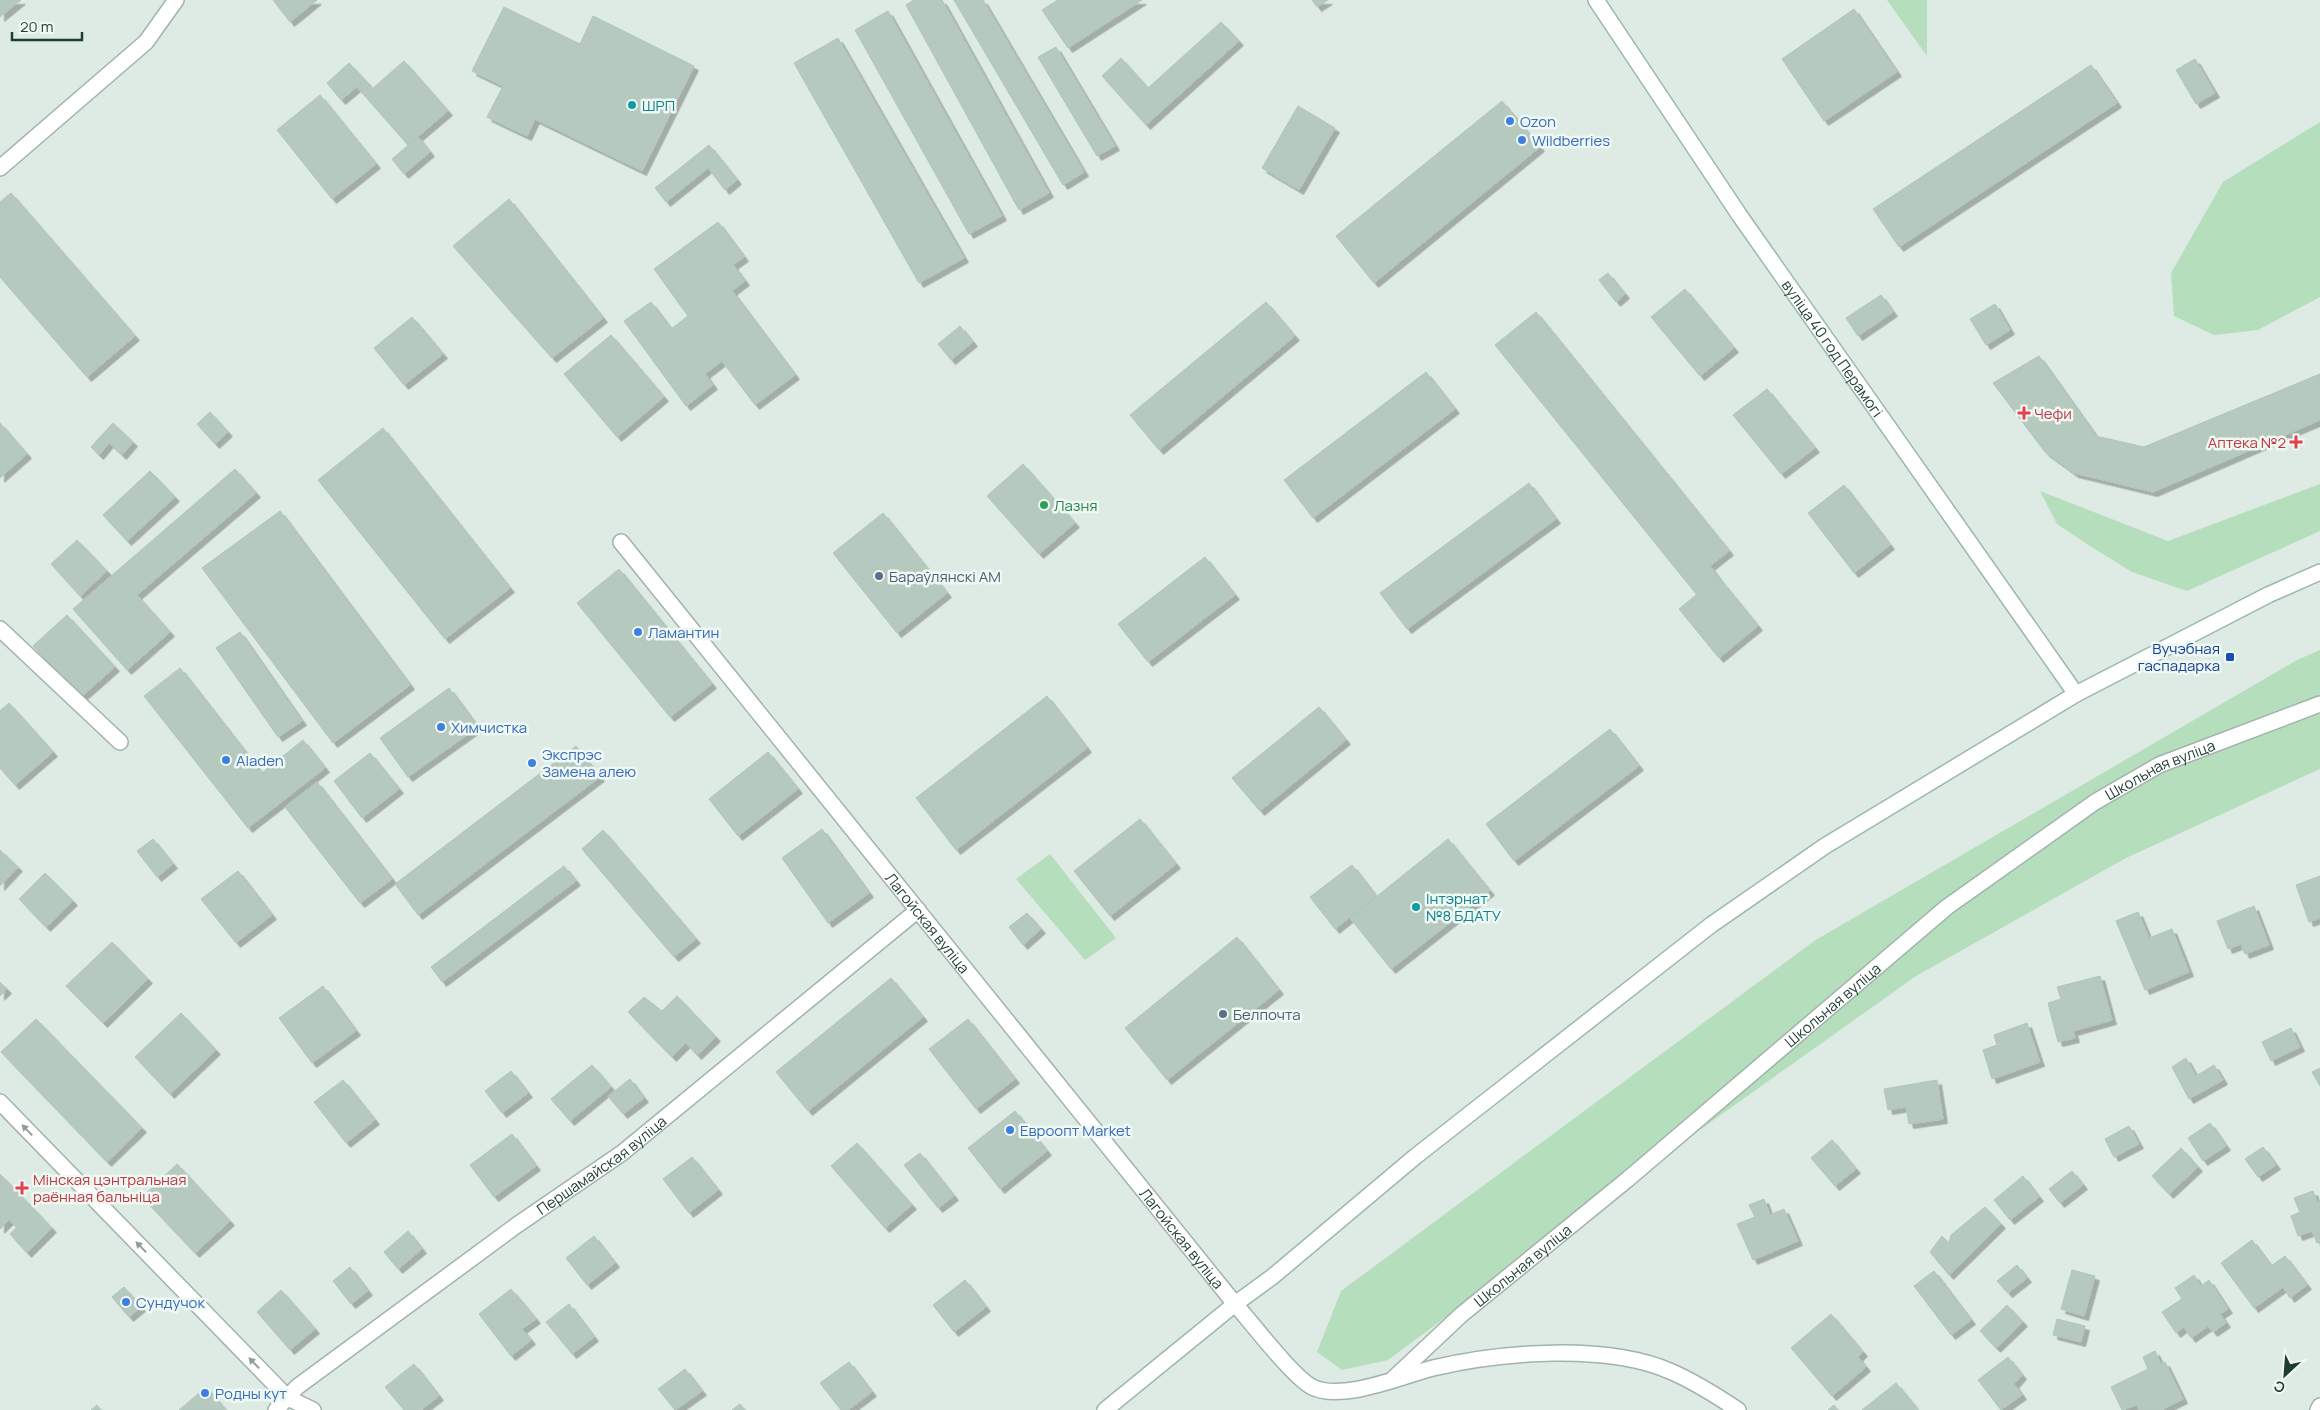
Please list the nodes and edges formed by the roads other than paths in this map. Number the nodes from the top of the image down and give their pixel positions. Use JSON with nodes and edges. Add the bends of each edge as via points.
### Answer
{"nodes":[{"id":1,"x":176,"y":0,"type":"edge"},
{"id":2,"x":1596,"y":0,"type":"edge"},
{"id":3,"x":0,"y":168,"type":"edge"},
{"id":4,"x":621,"y":542,"type":"dead end"},
{"id":5,"x":2320,"y":572,"type":"edge"},
{"id":6,"x":0,"y":629,"type":"edge"},
{"id":7,"x":2076,"y":694,"type":"junction"},
{"id":8,"x":2320,"y":704,"type":"edge"},
{"id":9,"x":120,"y":742,"type":"dead end"},
{"id":10,"x":918,"y":910,"type":"junction"},
{"id":11,"x":0,"y":1102,"type":"edge"},
{"id":12,"x":1235,"y":1304,"type":"junction"},
{"id":13,"x":1392,"y":1380,"type":"junction"},
{"id":14,"x":288,"y":1398,"type":"junction"},
{"id":15,"x":2320,"y":1406,"type":"edge"},
{"id":16,"x":276,"y":1410,"type":"edge"},
{"id":17,"x":313,"y":1410,"type":"edge"},
{"id":18,"x":1105,"y":1410,"type":"edge"},
{"id":19,"x":1738,"y":1410,"type":"edge"},
{"id":20,"x":2318,"y":1410,"type":"edge"}],
"edges":[{"from":1,"to":3,"type":"street","via":[[146,42]]},
{"from":2,"to":7,"type":"street","name":"вуліца 40 год Перамогі","via":[[1740,216]]},
{"from":4,"to":10,"type":"street","name":"Лагойская вуліца"},
{"from":5,"to":7,"type":"street","via":[[2268,595]]},
{"from":6,"to":9,"type":"street"},
{"from":7,"to":12,"type":"street","via":[[1825,846],[1711,926],[1416,1156],[1272,1277]]},
{"from":8,"to":13,"type":"street","name":"Школьная вуліца","via":[[2159,765],[2095,802],[1947,908],[1461,1316]]},
{"from":10,"to":12,"type":"street","name":"Лагойская вуліца"},
{"from":10,"to":14,"type":"street","name":"Першамайская вуліца","via":[[622,1152],[509,1231],[298,1387]]},
{"from":14,"to":11,"type":"street","one_way":true},
{"from":12,"to":13,"type":"street","name":"Школьная вуліца","via":[[1311,1386],[1339,1391]]},
{"from":12,"to":18,"type":"street"},
{"from":13,"to":19,"type":"street","name":"Школьная вуліца","via":[[1489,1357],[1577,1353],[1628,1359],[1671,1371],[1714,1393]]},
{"from":14,"to":16,"type":"street","name":"Першамайская вуліца"},
{"from":14,"to":17,"type":"street"},
{"from":15,"to":20,"type":"street"}]}
